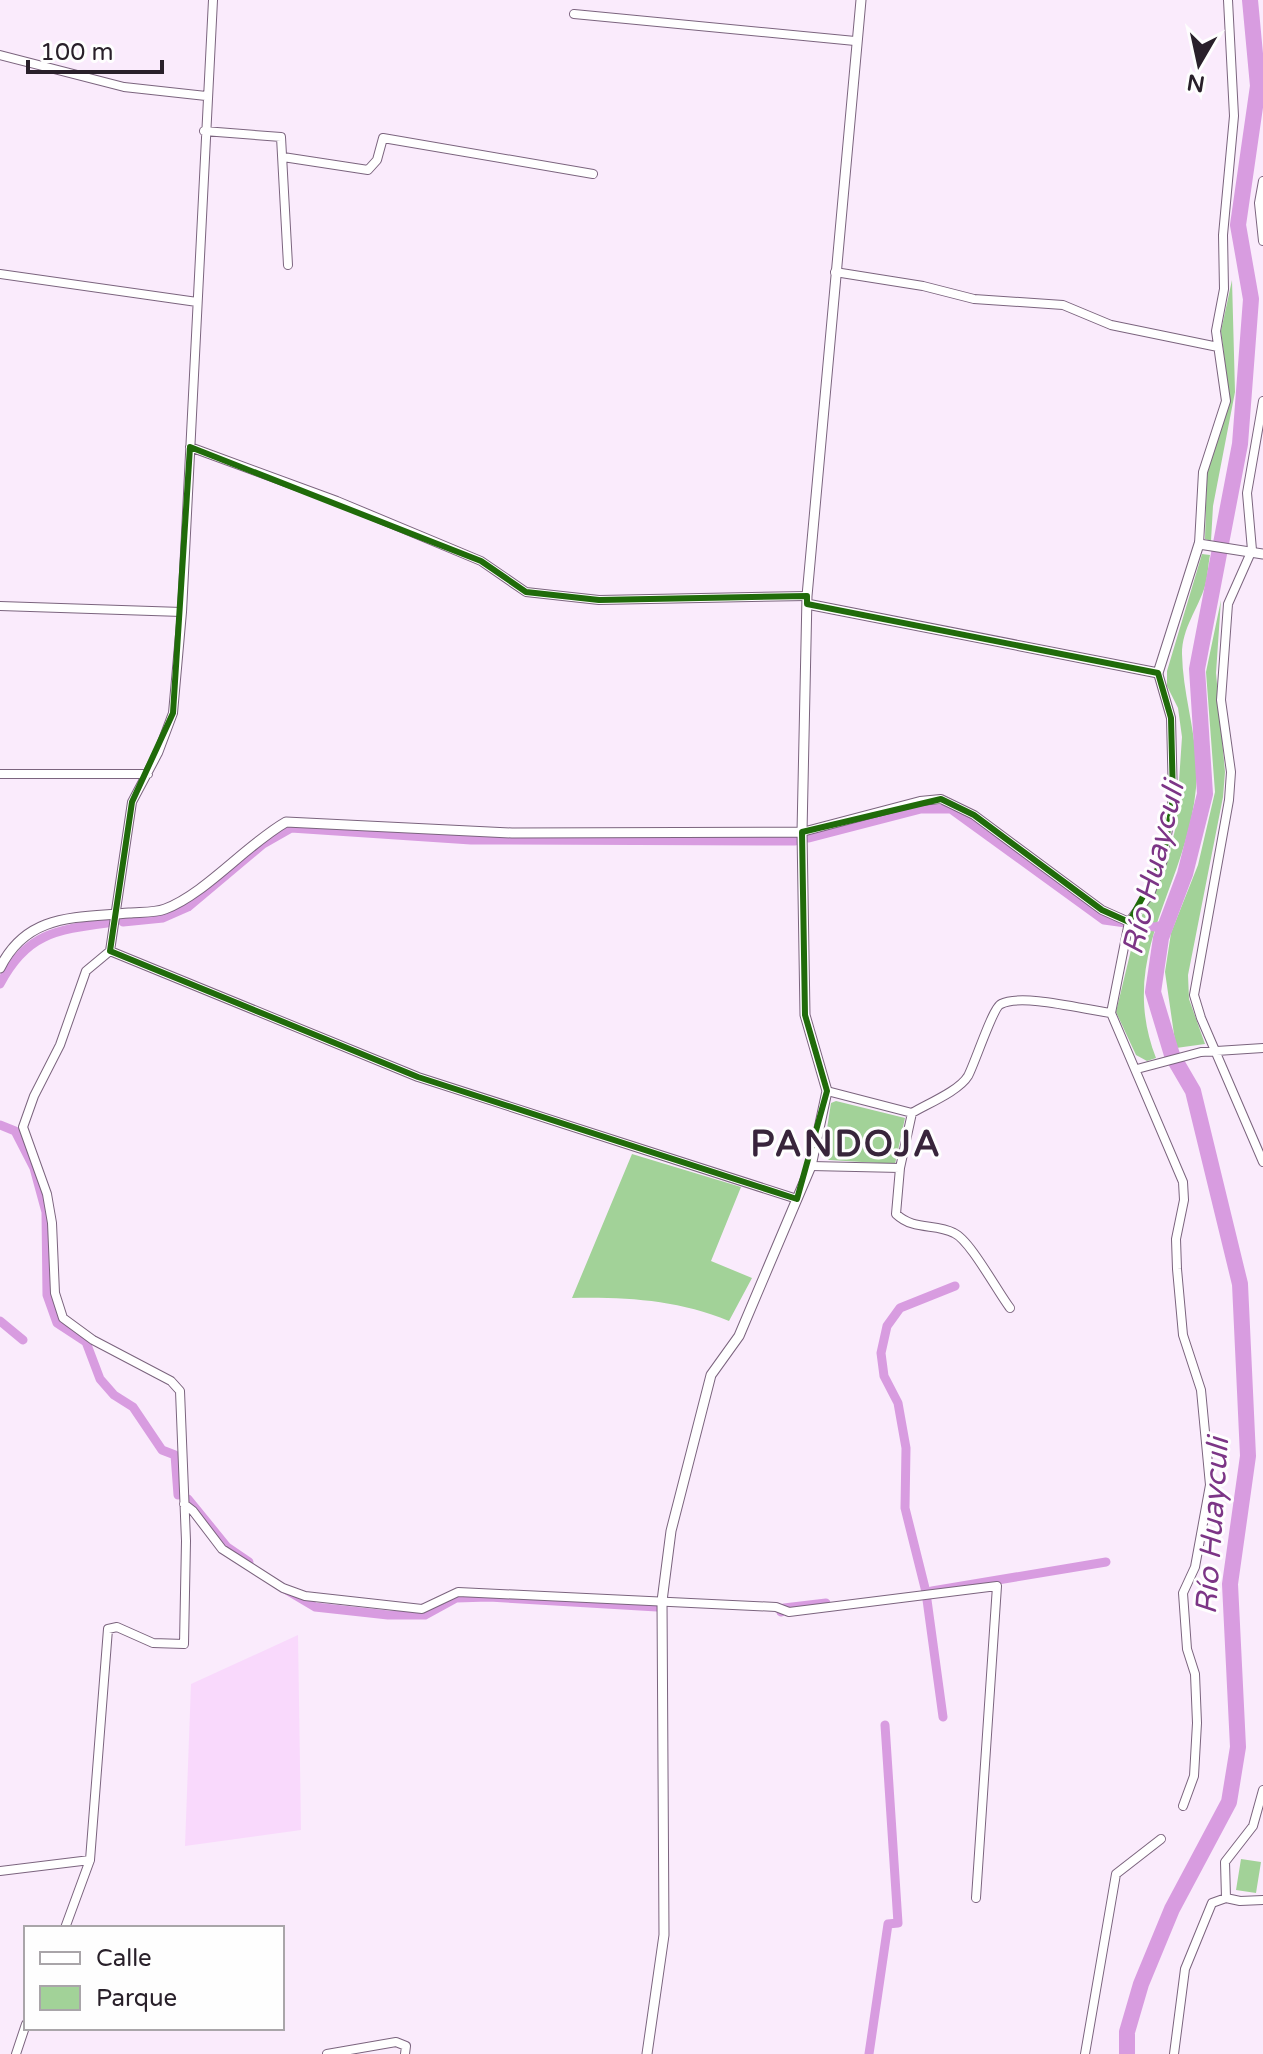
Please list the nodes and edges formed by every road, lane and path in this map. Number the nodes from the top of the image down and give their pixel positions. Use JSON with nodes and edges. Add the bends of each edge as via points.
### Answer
{"nodes":[{"id":1,"x":213,"y":0,"type":"edge"},
{"id":2,"x":861,"y":0,"type":"edge"},
{"id":3,"x":1228,"y":0,"type":"edge"},
{"id":4,"x":574,"y":14,"type":"dead end"},
{"id":5,"x":855,"y":41,"type":"junction"},
{"id":6,"x":0,"y":55,"type":"edge"},
{"id":7,"x":206,"y":96,"type":"junction"},
{"id":8,"x":204,"y":131,"type":"junction"},
{"id":9,"x":283,"y":157,"type":"junction"},
{"id":10,"x":593,"y":174,"type":"dead end"},
{"id":11,"x":1263,"y":181,"type":"edge"},
{"id":12,"x":1263,"y":241,"type":"edge"},
{"id":13,"x":288,"y":265,"type":"dead end"},
{"id":14,"x":835,"y":272,"type":"junction"},
{"id":15,"x":0,"y":274,"type":"edge"},
{"id":16,"x":197,"y":302,"type":"junction"},
{"id":17,"x":1218,"y":347,"type":"junction"},
{"id":18,"x":1263,"y":401,"type":"edge"},
{"id":19,"x":190,"y":447,"type":"junction"},
{"id":20,"x":1204,"y":544,"type":"junction"},
{"id":21,"x":1246,"y":550,"type":"junction"},
{"id":22,"x":1263,"y":554,"type":"edge"},
{"id":23,"x":807,"y":600,"type":"junction"},
{"id":24,"x":0,"y":606,"type":"edge"},
{"id":25,"x":182,"y":612,"type":"junction"},
{"id":26,"x":1158,"y":673,"type":"junction"},
{"id":27,"x":0,"y":774,"type":"edge"},
{"id":28,"x":148,"y":774,"type":"junction"},
{"id":29,"x":802,"y":832,"type":"junction"},
{"id":30,"x":117,"y":914,"type":"junction"},
{"id":31,"x":1129,"y":922,"type":"junction"},
{"id":32,"x":110,"y":951,"type":"junction"},
{"id":33,"x":0,"y":968,"type":"edge"},
{"id":34,"x":1111,"y":1013,"type":"junction"},
{"id":35,"x":1263,"y":1048,"type":"edge"},
{"id":36,"x":1217,"y":1049,"type":"junction"},
{"id":37,"x":1137,"y":1069,"type":"junction"},
{"id":38,"x":827,"y":1091,"type":"junction"},
{"id":39,"x":912,"y":1113,"type":"junction"},
{"id":40,"x":1263,"y":1162,"type":"edge"},
{"id":41,"x":811,"y":1166,"type":"junction"},
{"id":42,"x":900,"y":1168,"type":"junction"},
{"id":43,"x":797,"y":1199,"type":"junction"},
{"id":44,"x":1010,"y":1308,"type":"dead end"},
{"id":45,"x":184,"y":1504,"type":"junction"},
{"id":46,"x":662,"y":1601,"type":"junction"},
{"id":47,"x":1263,"y":1790,"type":"edge"},
{"id":48,"x":1183,"y":1806,"type":"dead end"},
{"id":49,"x":1161,"y":1839,"type":"dead end"},
{"id":50,"x":90,"y":1860,"type":"junction"},
{"id":51,"x":0,"y":1871,"type":"edge"},
{"id":52,"x":976,"y":1898,"type":"dead end"},
{"id":53,"x":1226,"y":1898,"type":"junction"},
{"id":54,"x":1263,"y":1900,"type":"edge"},
{"id":55,"x":66,"y":1926,"type":"edge"},
{"id":56,"x":24,"y":2030,"type":"edge"},
{"id":57,"x":16,"y":2054,"type":"edge"},
{"id":58,"x":327,"y":2054,"type":"edge"},
{"id":59,"x":405,"y":2054,"type":"edge"},
{"id":60,"x":647,"y":2054,"type":"edge"},
{"id":61,"x":1085,"y":2054,"type":"edge"},
{"id":62,"x":1174,"y":2054,"type":"edge"}],
"edges":[{"from":1,"to":7,"type":"street"},
{"from":2,"to":5,"type":"street"},
{"from":3,"to":17,"type":"street","via":[[1234,116]]},
{"from":4,"to":5,"type":"street"},
{"from":5,"to":14,"type":"street"},
{"from":6,"to":7,"type":"street","via":[[124,87]]},
{"from":7,"to":8,"type":"street"},
{"from":8,"to":9,"type":"street","via":[[281,137]]},
{"from":8,"to":16,"type":"street"},
{"from":9,"to":10,"type":"street","via":[[368,170],[383,138]]},
{"from":9,"to":13,"type":"street"},
{"from":11,"to":12,"type":"street"},
{"from":14,"to":17,"type":"street","via":[[974,299],[1063,305],[1111,325]]},
{"from":14,"to":23,"type":"street"},
{"from":15,"to":16,"type":"street"},
{"from":16,"to":19,"type":"street"},
{"from":17,"to":20,"type":"street","via":[[1226,401],[1203,472]]},
{"from":18,"to":21,"type":"street","via":[[1247,493]]},
{"from":19,"to":23,"type":"street","via":[[481,561],[526,592],[599,600]]},
{"from":19,"to":25,"type":"street"},
{"from":20,"to":21,"type":"street"},
{"from":20,"to":26,"type":"street"},
{"from":21,"to":22,"type":"street"},
{"from":21,"to":36,"type":"street","via":[[1228,604],[1221,700],[1230,786],[1194,995]]},
{"from":23,"to":26,"type":"street"},
{"from":23,"to":29,"type":"street"},
{"from":24,"to":25,"type":"street"},
{"from":25,"to":28,"type":"street","via":[[173,713]]},
{"from":26,"to":31,"type":"street","via":[[1171,718],[1173,798],[1163,860],[1150,894]]},
{"from":27,"to":28,"type":"street"},
{"from":28,"to":30,"type":"street","via":[[132,802]]},
{"from":29,"to":30,"type":"street","via":[[512,833],[286,822],[179,903],[162,911]]},
{"from":29,"to":31,"type":"street","via":[[941,799],[974,815],[1102,910]]},
{"from":29,"to":38,"type":"street","via":[[805,1015]]},
{"from":30,"to":32,"type":"street"},
{"from":30,"to":33,"type":"street","via":[[65,918],[26,933]]},
{"from":31,"to":34,"type":"street"},
{"from":32,"to":43,"type":"street","via":[[418,1077]]},
{"from":32,"to":45,"type":"street","via":[[86,971],[23,1127],[47,1194],[55,1293],[63,1318],[180,1391]]},
{"from":34,"to":37,"type":"street"},
{"from":34,"to":39,"type":"street","via":[[1017,1000],[1000,1004],[992,1011],[985,1041],[966,1079]]},
{"from":35,"to":36,"type":"street"},
{"from":36,"to":37,"type":"street"},
{"from":36,"to":40,"type":"street"},
{"from":37,"to":48,"type":"street","via":[[1183,1182],[1176,1239],[1179,1295],[1183,1335],[1201,1390],[1210,1485],[1195,1567],[1183,1593],[1197,1723],[1194,1776]]},
{"from":38,"to":39,"type":"street"},
{"from":38,"to":41,"type":"street"},
{"from":39,"to":42,"type":"street"},
{"from":41,"to":42,"type":"street"},
{"from":41,"to":43,"type":"street"},
{"from":42,"to":44,"type":"street","via":[[896,1214],[910,1225],[953,1232],[967,1242]]},
{"from":43,"to":46,"type":"street","via":[[739,1336],[711,1375],[678,1495]]},
{"from":45,"to":46,"type":"street","via":[[222,1549],[305,1596],[422,1609],[458,1592]]},
{"from":45,"to":50,"type":"street","via":[[184,1644],[153,1643],[117,1627],[108,1629]]},
{"from":46,"to":52,"type":"street","via":[[789,1612],[997,1586]]},
{"from":46,"to":60,"type":"street","via":[[664,1935]]},
{"from":47,"to":53,"type":"street","via":[[1253,1826],[1225,1862]]},
{"from":49,"to":61,"type":"street","via":[[1116,1874]]},
{"from":50,"to":51,"type":"street"},
{"from":50,"to":55,"type":"street"},
{"from":53,"to":54,"type":"street"},
{"from":53,"to":62,"type":"street","via":[[1212,1903],[1185,1969]]},
{"from":56,"to":57,"type":"street"},
{"from":58,"to":59,"type":"street","via":[[396,2042],[406,2046]]}]}
